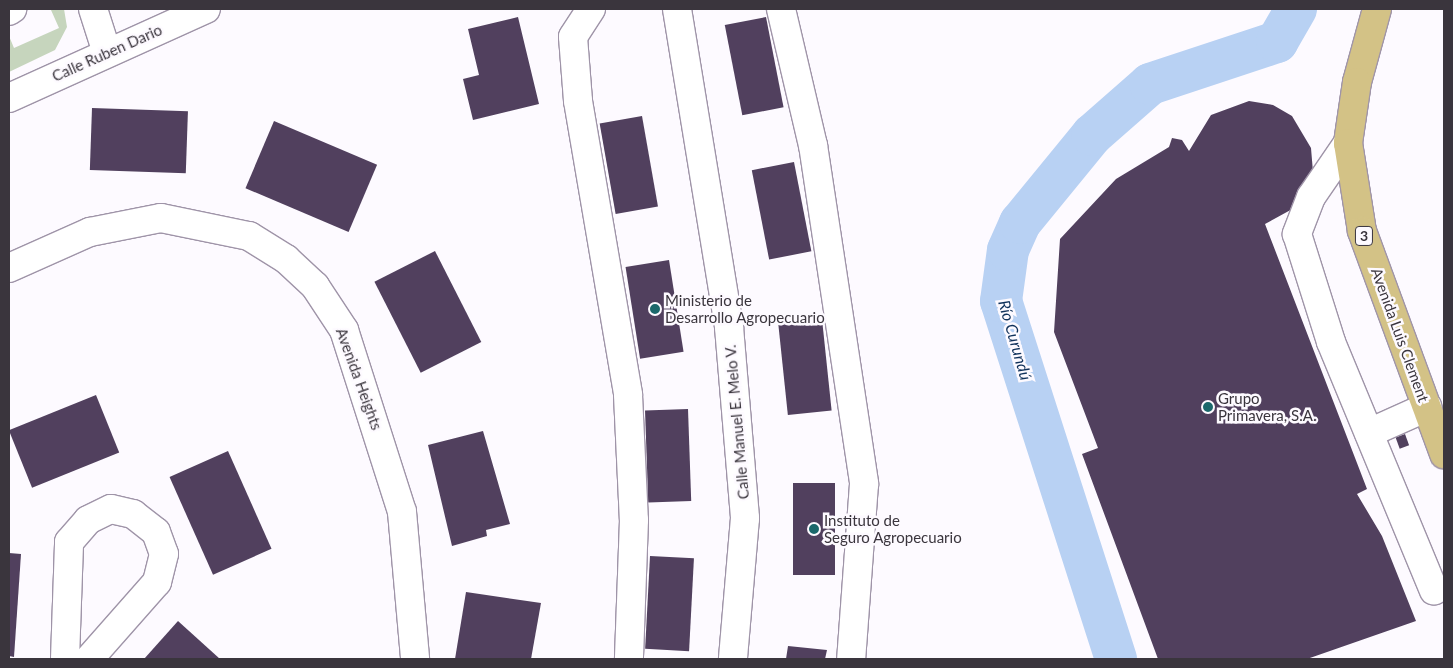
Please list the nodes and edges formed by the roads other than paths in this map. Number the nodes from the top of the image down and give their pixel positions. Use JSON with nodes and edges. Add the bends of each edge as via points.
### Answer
{"nodes":[{"id":1,"x":12,"y":9,"type":"edge"},
{"id":2,"x":93,"y":9,"type":"edge"},
{"id":3,"x":206,"y":9,"type":"edge"},
{"id":4,"x":591,"y":9,"type":"edge"},
{"id":5,"x":677,"y":9,"type":"edge"},
{"id":6,"x":781,"y":9,"type":"edge"},
{"id":7,"x":1377,"y":9,"type":"edge"},
{"id":8,"x":9,"y":10,"type":"edge"},
{"id":9,"x":107,"y":53,"type":"junction"},
{"id":10,"x":9,"y":98,"type":"edge"},
{"id":11,"x":1348,"y":143,"type":"junction"},
{"id":12,"x":9,"y":268,"type":"edge"},
{"id":13,"x":1427,"y":407,"type":"junction"},
{"id":14,"x":1369,"y":433,"type":"junction"},
{"id":15,"x":1444,"y":454,"type":"edge"},
{"id":16,"x":1434,"y":590,"type":"dead end"},
{"id":17,"x":65,"y":659,"type":"edge"},
{"id":18,"x":89,"y":659,"type":"edge"},
{"id":19,"x":415,"y":659,"type":"edge"},
{"id":20,"x":629,"y":659,"type":"edge"},
{"id":21,"x":733,"y":659,"type":"edge"},
{"id":22,"x":851,"y":659,"type":"edge"}],
"edges":[{"from":1,"to":8,"type":"street"},
{"from":2,"to":9,"type":"street"},
{"from":3,"to":9,"type":"street","name":"Calle Ruben Dario"},
{"from":4,"to":20,"type":"street","via":[[573,37],[578,101],[628,395],[634,520]]},
{"from":5,"to":21,"type":"street","name":"Calle Manuel E. Melo V.","via":[[730,337],[744,518]]},
{"from":6,"to":22,"type":"street","via":[[813,145],[864,484]]},
{"from":7,"to":11,"type":"main road","name":"Avenida Luis Clement","number":"3","via":[[1357,82]]},
{"from":9,"to":10,"type":"street","name":"Calle Ruben Dario"},
{"from":11,"to":13,"type":"main road","name":"Avenida Luis Clement","number":"3","via":[[1362,231]]},
{"from":11,"to":14,"type":"street","via":[[1311,197],[1297,234],[1331,342]]},
{"from":12,"to":19,"type":"street","name":"Avenida Heights","via":[[90,232],[161,218],[249,236],[286,259],[315,286],[344,330],[402,512]]},
{"from":13,"to":14,"type":"street"},
{"from":13,"to":15,"type":"main road","name":"Avenida Luis Clement","number":"3"},
{"from":14,"to":16,"type":"street"},
{"from":17,"to":18,"type":"street","via":[[68,542],[88,520],[110,509],[133,514],[156,532],[164,554],[157,582]]}]}
